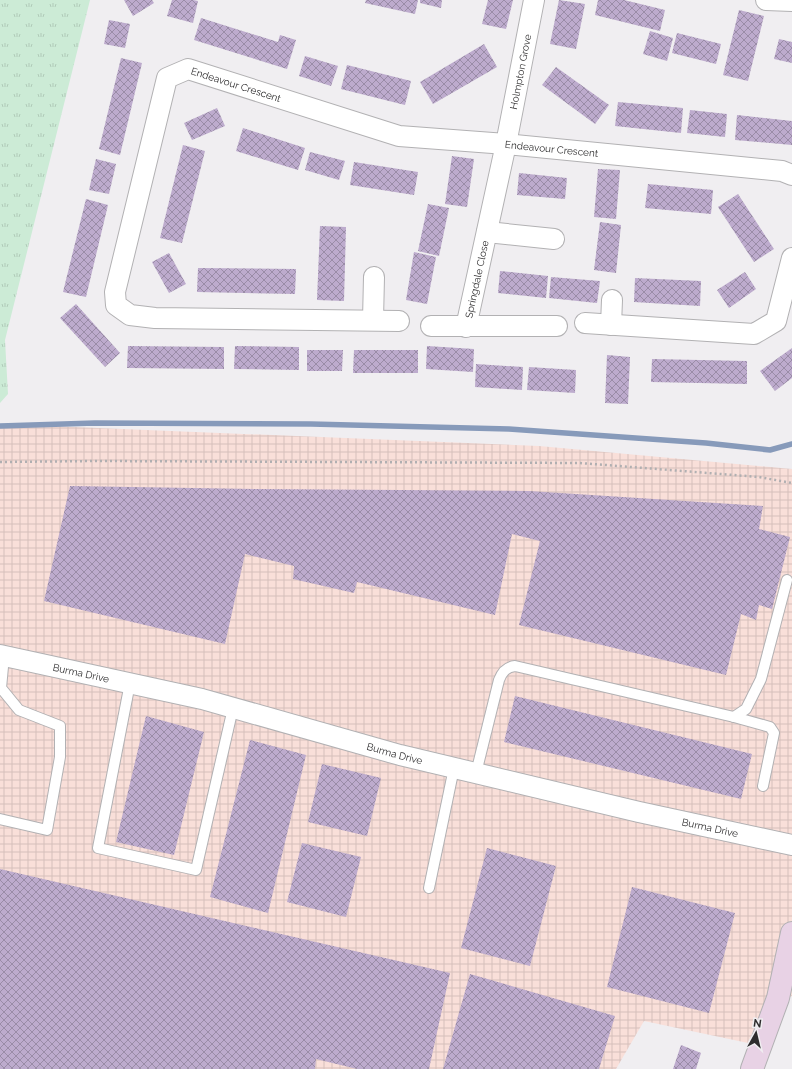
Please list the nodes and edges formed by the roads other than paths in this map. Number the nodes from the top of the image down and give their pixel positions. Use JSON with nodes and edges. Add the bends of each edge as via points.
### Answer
{"nodes":[{"id":1,"x":534,"y":0,"type":"edge"},
{"id":2,"x":766,"y":0,"type":"edge"},
{"id":3,"x":792,"y":1,"type":"edge"},
{"id":4,"x":506,"y":144,"type":"junction"},
{"id":5,"x":792,"y":175,"type":"edge"},
{"id":6,"x":487,"y":232,"type":"junction"},
{"id":7,"x":554,"y":239,"type":"dead end"},
{"id":8,"x":792,"y":258,"type":"edge"},
{"id":9,"x":374,"y":277,"type":"dead end"},
{"id":10,"x":612,"y":300,"type":"dead end"},
{"id":11,"x":374,"y":320,"type":"junction"},
{"id":12,"x":399,"y":321,"type":"dead end"},
{"id":13,"x":585,"y":323,"type":"dead end"},
{"id":14,"x":611,"y":324,"type":"junction"},
{"id":15,"x":431,"y":326,"type":"dead end"},
{"id":16,"x":556,"y":326,"type":"dead end"},
{"id":17,"x":466,"y":327,"type":"junction"},
{"id":18,"x":787,"y":580,"type":"dead end"},
{"id":19,"x":2,"y":656,"type":"edge"},
{"id":20,"x":130,"y":683,"type":"junction"},
{"id":21,"x":233,"y":708,"type":"junction"},
{"id":22,"x":734,"y":717,"type":"junction"},
{"id":23,"x":454,"y":768,"type":"junction"},
{"id":24,"x":476,"y":773,"type":"junction"},
{"id":25,"x":763,"y":786,"type":"dead end"},
{"id":26,"x":0,"y":819,"type":"edge"},
{"id":27,"x":792,"y":845,"type":"edge"},
{"id":28,"x":430,"y":888,"type":"dead end"},
{"id":29,"x":792,"y":933,"type":"edge"},
{"id":30,"x":785,"y":1000,"type":"edge"},
{"id":31,"x":752,"y":1069,"type":"edge"}],
"edges":[{"from":1,"to":4,"type":"street","name":"Holmpton Grove"},
{"from":2,"to":3,"type":"street"},
{"from":4,"to":5,"type":"street","name":"Endeavour Crescent","via":[[782,171]]},
{"from":4,"to":6,"type":"street","name":"Springdale Close"},
{"from":4,"to":11,"type":"street","name":"Endeavour Crescent","via":[[399,136],[188,69],[167,78],[115,292],[116,305],[130,315],[155,318]]},
{"from":6,"to":7,"type":"street","name":"Springdale Close"},
{"from":6,"to":17,"type":"street","name":"Springdale Close"},
{"from":8,"to":14,"type":"street","via":[[776,321],[754,334]]},
{"from":9,"to":11,"type":"street"},
{"from":10,"to":14,"type":"street"},
{"from":11,"to":12,"type":"street","name":"Endeavour Crescent"},
{"from":13,"to":14,"type":"street"},
{"from":15,"to":17,"type":"street","name":"Springdale Close"},
{"from":16,"to":17,"type":"street","name":"Springdale Close"},
{"from":18,"to":22,"type":"lane","via":[[760,679],[746,709]]},
{"from":19,"to":20,"type":"street","name":"Burma Drive"},
{"from":19,"to":26,"type":"lane","via":[[1,688],[19,710],[60,726],[60,757],[47,830]]},
{"from":20,"to":21,"type":"street","name":"Burma Drive","via":[[202,698]]},
{"from":20,"to":21,"type":"lane","via":[[98,848],[196,870]]},
{"from":21,"to":23,"type":"street","name":"Burma Drive"},
{"from":22,"to":24,"type":"lane","via":[[511,667],[504,671],[499,680]]},
{"from":22,"to":25,"type":"lane","via":[[770,727],[774,733]]},
{"from":23,"to":24,"type":"street","name":"Burma Drive"},
{"from":23,"to":28,"type":"lane"},
{"from":24,"to":27,"type":"street","name":"Burma Drive"},
{"from":29,"to":30,"type":"street"},
{"from":30,"to":31,"type":"street"}]}
